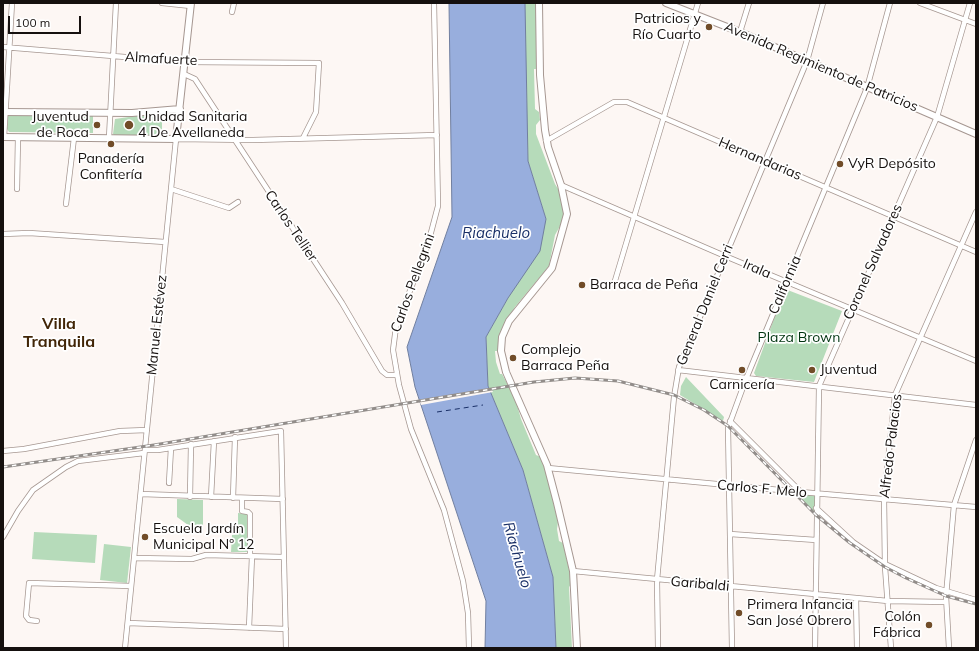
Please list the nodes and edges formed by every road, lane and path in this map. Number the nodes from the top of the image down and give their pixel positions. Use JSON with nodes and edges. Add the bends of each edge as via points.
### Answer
{"nodes":[{"id":1,"x":12,"y":3,"type":"edge"},
{"id":2,"x":116,"y":3,"type":"edge"},
{"id":3,"x":162,"y":3,"type":"edge"},
{"id":4,"x":234,"y":3,"type":"edge"},
{"id":5,"x":434,"y":3,"type":"edge"},
{"id":6,"x":539,"y":3,"type":"edge"},
{"id":7,"x":666,"y":3,"type":"edge"},
{"id":8,"x":698,"y":3,"type":"edge"},
{"id":9,"x":749,"y":3,"type":"edge"},
{"id":10,"x":823,"y":3,"type":"edge"},
{"id":11,"x":890,"y":3,"type":"edge"},
{"id":12,"x":920,"y":3,"type":"edge"},
{"id":13,"x":970,"y":3,"type":"edge"},
{"id":14,"x":191,"y":4,"type":"edge"},
{"id":15,"x":232,"y":12,"type":"dead end"},
{"id":16,"x":695,"y":14,"type":"junction"},
{"id":17,"x":965,"y":20,"type":"junction"},
{"id":18,"x":976,"y":24,"type":"edge"},
{"id":19,"x":740,"y":32,"type":"junction"},
{"id":20,"x":3,"y":47,"type":"edge"},
{"id":21,"x":10,"y":48,"type":"junction"},
{"id":22,"x":114,"y":56,"type":"junction"},
{"id":23,"x":807,"y":61,"type":"junction"},
{"id":24,"x":186,"y":62,"type":"junction"},
{"id":25,"x":184,"y":74,"type":"junction"},
{"id":26,"x":867,"y":88,"type":"junction"},
{"id":27,"x":180,"y":109,"type":"junction"},
{"id":28,"x":4,"y":112,"type":"edge"},
{"id":29,"x":110,"y":113,"type":"junction"},
{"id":30,"x":936,"y":117,"type":"junction"},
{"id":31,"x":664,"y":118,"type":"junction"},
{"id":32,"x":976,"y":134,"type":"edge"},
{"id":33,"x":437,"y":135,"type":"junction"},
{"id":34,"x":3,"y":137,"type":"edge"},
{"id":35,"x":18,"y":137,"type":"junction"},
{"id":36,"x":74,"y":138,"type":"junction"},
{"id":37,"x":109,"y":138,"type":"junction"},
{"id":38,"x":303,"y":138,"type":"junction"},
{"id":39,"x":176,"y":139,"type":"junction"},
{"id":40,"x":234,"y":141,"type":"junction"},
{"id":41,"x":546,"y":141,"type":"junction"},
{"id":42,"x":766,"y":161,"type":"junction"},
{"id":43,"x":561,"y":185,"type":"junction"},
{"id":44,"x":826,"y":187,"type":"junction"},
{"id":45,"x":17,"y":189,"type":"dead end"},
{"id":46,"x":171,"y":189,"type":"junction"},
{"id":47,"x":238,"y":202,"type":"dead end"},
{"id":48,"x":66,"y":204,"type":"dead end"},
{"id":49,"x":976,"y":212,"type":"edge"},
{"id":50,"x":635,"y":217,"type":"junction"},
{"id":51,"x":894,"y":217,"type":"junction"},
{"id":52,"x":3,"y":234,"type":"edge"},
{"id":53,"x":165,"y":242,"type":"junction"},
{"id":54,"x":961,"y":246,"type":"junction"},
{"id":55,"x":976,"y":252,"type":"edge"},
{"id":56,"x":725,"y":256,"type":"junction"},
{"id":57,"x":786,"y":282,"type":"junction"},
{"id":58,"x":614,"y":284,"type":"dead end"},
{"id":59,"x":852,"y":308,"type":"junction"},
{"id":60,"x":920,"y":337,"type":"junction"},
{"id":61,"x":976,"y":361,"type":"edge"},
{"id":62,"x":678,"y":370,"type":"junction"},
{"id":63,"x":397,"y":375,"type":"junction"},
{"id":64,"x":746,"y":379,"type":"junction"},
{"id":65,"x":819,"y":386,"type":"junction"},
{"id":66,"x":895,"y":395,"type":"junction"},
{"id":67,"x":976,"y":405,"type":"edge"},
{"id":68,"x":730,"y":420,"type":"junction"},
{"id":69,"x":147,"y":430,"type":"junction"},
{"id":70,"x":235,"y":437,"type":"junction"},
{"id":71,"x":976,"y":440,"type":"edge"},
{"id":72,"x":214,"y":441,"type":"junction"},
{"id":73,"x":191,"y":444,"type":"junction"},
{"id":74,"x":171,"y":448,"type":"junction"},
{"id":75,"x":3,"y":451,"type":"edge"},
{"id":76,"x":144,"y":451,"type":"junction"},
{"id":77,"x":548,"y":468,"type":"junction"},
{"id":78,"x":666,"y":479,"type":"junction"},
{"id":79,"x":169,"y":483,"type":"dead end"},
{"id":80,"x":729,"y":486,"type":"junction"},
{"id":81,"x":801,"y":492,"type":"junction"},
{"id":82,"x":141,"y":494,"type":"junction"},
{"id":83,"x":816,"y":494,"type":"junction"},
{"id":84,"x":190,"y":497,"type":"junction"},
{"id":85,"x":211,"y":497,"type":"junction"},
{"id":86,"x":232,"y":498,"type":"junction"},
{"id":87,"x":242,"y":498,"type":"junction"},
{"id":88,"x":884,"y":498,"type":"junction"},
{"id":89,"x":282,"y":499,"type":"junction"},
{"id":90,"x":954,"y":505,"type":"junction"},
{"id":91,"x":976,"y":507,"type":"edge"},
{"id":92,"x":816,"y":508,"type":"junction"},
{"id":93,"x":3,"y":523,"type":"edge"},
{"id":94,"x":10,"y":524,"type":"junction"},
{"id":95,"x":730,"y":534,"type":"junction"},
{"id":96,"x":3,"y":537,"type":"edge"},
{"id":97,"x":816,"y":540,"type":"junction"},
{"id":98,"x":251,"y":556,"type":"junction"},
{"id":99,"x":284,"y":557,"type":"junction"},
{"id":100,"x":134,"y":558,"type":"junction"},
{"id":101,"x":885,"y":564,"type":"junction"},
{"id":102,"x":573,"y":571,"type":"junction"},
{"id":103,"x":657,"y":580,"type":"junction"},
{"id":104,"x":131,"y":586,"type":"junction"},
{"id":105,"x":731,"y":587,"type":"junction"},
{"id":106,"x":946,"y":592,"type":"junction"},
{"id":107,"x":816,"y":595,"type":"junction"},
{"id":108,"x":856,"y":598,"type":"junction"},
{"id":109,"x":976,"y":600,"type":"edge"},
{"id":110,"x":888,"y":601,"type":"junction"},
{"id":111,"x":946,"y":602,"type":"junction"},
{"id":112,"x":37,"y":621,"type":"dead end"},
{"id":113,"x":128,"y":623,"type":"junction"},
{"id":114,"x":249,"y":628,"type":"junction"},
{"id":115,"x":286,"y":628,"type":"junction"},
{"id":116,"x":125,"y":648,"type":"edge"},
{"id":117,"x":286,"y":648,"type":"edge"},
{"id":118,"x":469,"y":648,"type":"edge"},
{"id":119,"x":577,"y":648,"type":"edge"},
{"id":120,"x":658,"y":648,"type":"edge"},
{"id":121,"x":732,"y":648,"type":"edge"},
{"id":122,"x":815,"y":648,"type":"edge"},
{"id":123,"x":857,"y":648,"type":"edge"},
{"id":124,"x":891,"y":648,"type":"edge"},
{"id":125,"x":948,"y":648,"type":"edge"}],
"edges":[{"from":1,"to":21,"type":"street"},
{"from":2,"to":22,"type":"street"},
{"from":3,"to":14,"type":"street"},
{"from":4,"to":15,"type":"street"},
{"from":5,"to":33,"type":"street","name":"Carlos Pellegrini"},
{"from":6,"to":41,"type":"main road"},
{"from":7,"to":16,"type":"main road","name":"Avenida Regimiento de Patricios"},
{"from":8,"to":16,"type":"street"},
{"from":9,"to":19,"type":"street"},
{"from":10,"to":23,"type":"street","name":"General Daniel Cerri"},
{"from":11,"to":26,"type":"street","name":"California"},
{"from":12,"to":17,"type":"street"},
{"from":13,"to":17,"type":"street","name":"Coronel Salvadores"},
{"from":14,"to":24,"type":"main road","name":"Manuel Estévez"},
{"from":16,"to":19,"type":"main road","name":"Avenida Regimiento de Patricios"},
{"from":16,"to":31,"type":"street"},
{"from":17,"to":18,"type":"street"},
{"from":17,"to":30,"type":"street","name":"Coronel Salvadores"},
{"from":19,"to":23,"type":"main road","name":"Avenida Regimiento de Patricios"},
{"from":20,"to":21,"type":"street","name":"Almafuerte"},
{"from":21,"to":22,"type":"street","name":"Almafuerte"},
{"from":21,"to":28,"type":"street"},
{"from":22,"to":24,"type":"street","name":"Almafuerte"},
{"from":22,"to":29,"type":"street"},
{"from":23,"to":26,"type":"main road","name":"Avenida Regimiento de Patricios"},
{"from":23,"to":42,"type":"street","name":"General Daniel Cerri"},
{"from":24,"to":25,"type":"main road","name":"Manuel Estévez"},
{"from":24,"to":38,"type":"street","name":"Almafuerte","via":[[319,63],[316,112]]},
{"from":25,"to":27,"type":"main road","name":"Manuel Estévez"},
{"from":25,"to":40,"type":"street","name":"Carlos Tellier","via":[[194,78]]},
{"from":26,"to":30,"type":"main road","name":"Avenida Regimiento de Patricios"},
{"from":26,"to":44,"type":"street","name":"California"},
{"from":27,"to":29,"type":"main road"},
{"from":27,"to":39,"type":"main road","name":"Manuel Estévez"},
{"from":28,"to":29,"type":"main road"},
{"from":28,"to":34,"type":"street"},
{"from":29,"to":37,"type":"street"},
{"from":30,"to":32,"type":"main road","name":"Avenida Regimiento de Patricios"},
{"from":30,"to":51,"type":"street","name":"Coronel Salvadores"},
{"from":31,"to":41,"type":"street","name":"Hernandarias","via":[[630,103],[619,101]]},
{"from":31,"to":42,"type":"street","name":"Hernandarias"},
{"from":31,"to":50,"type":"street"},
{"from":33,"to":38,"type":"street"},
{"from":33,"to":63,"type":"street","name":"Carlos Pellegrini","via":[[437,212],[428,244],[396,327],[393,350]]},
{"from":34,"to":35,"type":"main road"},
{"from":35,"to":36,"type":"main road"},
{"from":35,"to":45,"type":"street"},
{"from":36,"to":37,"type":"main road"},
{"from":36,"to":48,"type":"street"},
{"from":37,"to":39,"type":"main road"},
{"from":38,"to":40,"type":"street"},
{"from":39,"to":40,"type":"street"},
{"from":39,"to":46,"type":"street","name":"Manuel Estévez"},
{"from":40,"to":63,"type":"street","name":"Carlos Tellier","via":[[342,303],[382,371],[387,375]]},
{"from":41,"to":43,"type":"main road"},
{"from":42,"to":44,"type":"street","name":"Hernandarias"},
{"from":42,"to":56,"type":"street","name":"General Daniel Cerri"},
{"from":43,"to":50,"type":"street","name":"Irala"},
{"from":43,"to":77,"type":"main road","via":[[567,214],[554,262],[548,274],[509,320],[501,346],[506,372]]},
{"from":44,"to":51,"type":"street","name":"Hernandarias"},
{"from":44,"to":57,"type":"street","name":"California"},
{"from":46,"to":47,"type":"street","via":[[228,208]]},
{"from":46,"to":53,"type":"street","name":"Manuel Estévez"},
{"from":49,"to":54,"type":"street","name":"Alfredo Palacios"},
{"from":50,"to":56,"type":"street","name":"Irala"},
{"from":50,"to":58,"type":"street"},
{"from":51,"to":54,"type":"street","name":"Hernandarias"},
{"from":51,"to":59,"type":"street","name":"Coronel Salvadores"},
{"from":52,"to":53,"type":"street","via":[[29,233]]},
{"from":53,"to":69,"type":"street","name":"Manuel Estévez"},
{"from":54,"to":55,"type":"street","name":"Hernandarias"},
{"from":54,"to":60,"type":"street","name":"Alfredo Palacios"},
{"from":56,"to":57,"type":"street","name":"Irala"},
{"from":56,"to":62,"type":"street","name":"General Daniel Cerri"},
{"from":57,"to":59,"type":"street","name":"Irala"},
{"from":57,"to":64,"type":"street","name":"California"},
{"from":59,"to":60,"type":"street","name":"Irala"},
{"from":59,"to":65,"type":"street","name":"Coronel Salvadores"},
{"from":60,"to":61,"type":"street","name":"Irala"},
{"from":60,"to":66,"type":"street","name":"Alfredo Palacios"},
{"from":62,"to":64,"type":"street"},
{"from":62,"to":78,"type":"street","name":"General Daniel Cerri"},
{"from":63,"to":118,"type":"street","name":"Carlos Pellegrini","via":[[412,430],[444,510],[460,568],[468,606]]},
{"from":64,"to":65,"type":"street"},
{"from":64,"to":68,"type":"street","name":"California"},
{"from":65,"to":66,"type":"street"},
{"from":65,"to":83,"type":"street","name":"Coronel Salvadores"},
{"from":66,"to":67,"type":"street"},
{"from":66,"to":88,"type":"street","name":"Alfredo Palacios"},
{"from":68,"to":80,"type":"street","name":"California","via":[[727,436]]},
{"from":68,"to":81,"type":"street"},
{"from":69,"to":75,"type":"street","via":[[120,431]]},
{"from":69,"to":76,"type":"street","name":"Manuel Estévez"},
{"from":70,"to":72,"type":"street"},
{"from":70,"to":86,"type":"street"},
{"from":70,"to":89,"type":"street","via":[[281,430]]},
{"from":71,"to":90,"type":"street"},
{"from":72,"to":73,"type":"street"},
{"from":72,"to":85,"type":"street"},
{"from":73,"to":74,"type":"street"},
{"from":73,"to":84,"type":"street"},
{"from":74,"to":76,"type":"street"},
{"from":74,"to":79,"type":"street"},
{"from":76,"to":82,"type":"street","name":"Manuel Estévez"},
{"from":76,"to":94,"type":"street","via":[[78,461],[66,467],[33,490]]},
{"from":77,"to":78,"type":"street","name":"Carlos F. Melo"},
{"from":77,"to":102,"type":"main road"},
{"from":78,"to":80,"type":"street","name":"Carlos F. Melo"},
{"from":78,"to":103,"type":"street","name":"General Daniel Cerri"},
{"from":80,"to":81,"type":"street","name":"Carlos F. Melo"},
{"from":80,"to":95,"type":"street","name":"California"},
{"from":81,"to":83,"type":"street","name":"Carlos F. Melo"},
{"from":82,"to":84,"type":"street"},
{"from":82,"to":100,"type":"street","name":"Manuel Estévez"},
{"from":83,"to":88,"type":"street","name":"Carlos F. Melo"},
{"from":83,"to":92,"type":"street","name":"Coronel Salvadores"},
{"from":84,"to":85,"type":"street"},
{"from":85,"to":86,"type":"street"},
{"from":86,"to":87,"type":"street"},
{"from":87,"to":89,"type":"street"},
{"from":87,"to":98,"type":"street","via":[[242,511],[250,514]]},
{"from":88,"to":90,"type":"street","name":"Carlos F. Melo"},
{"from":88,"to":101,"type":"street","name":"Alfredo Palacios"},
{"from":89,"to":99,"type":"street"},
{"from":90,"to":91,"type":"street","name":"Carlos F. Melo"},
{"from":90,"to":106,"type":"street"},
{"from":92,"to":97,"type":"street","name":"Coronel Salvadores"},
{"from":92,"to":101,"type":"street","via":[[853,542]]},
{"from":93,"to":94,"type":"street"},
{"from":94,"to":96,"type":"street"},
{"from":95,"to":97,"type":"street"},
{"from":95,"to":105,"type":"street","name":"California"},
{"from":97,"to":107,"type":"street","name":"Coronel Salvadores"},
{"from":98,"to":99,"type":"street"},
{"from":98,"to":100,"type":"street"},
{"from":98,"to":114,"type":"street"},
{"from":99,"to":115,"type":"street"},
{"from":100,"to":104,"type":"street","name":"Manuel Estévez"},
{"from":101,"to":106,"type":"street"},
{"from":101,"to":110,"type":"street","name":"Alfredo Palacios"},
{"from":102,"to":103,"type":"street","name":"Garibaldi"},
{"from":102,"to":119,"type":"main road"},
{"from":103,"to":105,"type":"street","name":"Garibaldi"},
{"from":103,"to":120,"type":"street","name":"General Daniel Cerri"},
{"from":104,"to":112,"type":"street","via":[[29,583],[26,616],[29,620]]},
{"from":104,"to":113,"type":"street","name":"Manuel Estévez"},
{"from":105,"to":107,"type":"street","name":"Garibaldi"},
{"from":105,"to":121,"type":"street","name":"California"},
{"from":106,"to":109,"type":"street"},
{"from":106,"to":111,"type":"street"},
{"from":107,"to":108,"type":"street","name":"Garibaldi"},
{"from":107,"to":122,"type":"street","name":"Coronel Salvadores"},
{"from":108,"to":110,"type":"street","name":"Garibaldi"},
{"from":108,"to":123,"type":"street"},
{"from":110,"to":111,"type":"street","name":"Garibaldi"},
{"from":110,"to":124,"type":"street","name":"Alfredo Palacios"},
{"from":111,"to":125,"type":"street"},
{"from":113,"to":114,"type":"street"},
{"from":113,"to":116,"type":"street","name":"Manuel Estévez"},
{"from":114,"to":115,"type":"street"},
{"from":115,"to":117,"type":"street"}]}
